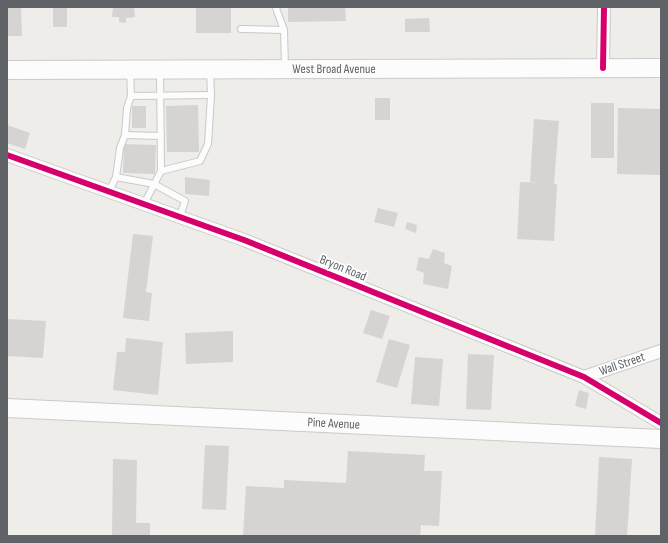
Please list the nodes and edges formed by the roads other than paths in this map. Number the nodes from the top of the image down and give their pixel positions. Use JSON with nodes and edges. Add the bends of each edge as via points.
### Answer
{"nodes":[{"id":1,"x":276,"y":7,"type":"edge"},
{"id":2,"x":604,"y":7,"type":"edge"},
{"id":3,"x":241,"y":29,"type":"dead end"},
{"id":4,"x":284,"y":30,"type":"junction"},
{"id":5,"x":603,"y":68,"type":"junction"},
{"id":6,"x":661,"y":68,"type":"edge"},
{"id":7,"x":7,"y":70,"type":"edge"},
{"id":8,"x":130,"y":70,"type":"junction"},
{"id":9,"x":160,"y":70,"type":"junction"},
{"id":10,"x":210,"y":70,"type":"junction"},
{"id":11,"x":285,"y":70,"type":"junction"},
{"id":12,"x":211,"y":95,"type":"junction"},
{"id":13,"x":131,"y":96,"type":"junction"},
{"id":14,"x":160,"y":96,"type":"junction"},
{"id":15,"x":125,"y":136,"type":"junction"},
{"id":16,"x":161,"y":136,"type":"junction"},
{"id":17,"x":7,"y":155,"type":"edge"},
{"id":18,"x":161,"y":171,"type":"junction"},
{"id":19,"x":116,"y":177,"type":"junction"},
{"id":20,"x":154,"y":184,"type":"junction"},
{"id":21,"x":109,"y":191,"type":"junction"},
{"id":22,"x":144,"y":204,"type":"junction"},
{"id":23,"x":180,"y":216,"type":"junction"},
{"id":24,"x":661,"y":351,"type":"edge"},
{"id":25,"x":584,"y":377,"type":"junction"},
{"id":26,"x":7,"y":408,"type":"edge"},
{"id":27,"x":661,"y":423,"type":"edge"},
{"id":28,"x":661,"y":439,"type":"edge"}],
"edges":[{"from":1,"to":4,"type":"lane"},
{"from":2,"to":5,"type":"street"},
{"from":3,"to":4,"type":"lane"},
{"from":4,"to":11,"type":"lane"},
{"from":5,"to":6,"type":"main road","name":"West Broad Avenue"},
{"from":5,"to":11,"type":"main road","name":"West Broad Avenue"},
{"from":7,"to":8,"type":"main road","name":"West Broad Avenue"},
{"from":8,"to":9,"type":"main road","name":"West Broad Avenue"},
{"from":8,"to":13,"type":"lane"},
{"from":9,"to":10,"type":"main road","name":"West Broad Avenue"},
{"from":9,"to":14,"type":"lane"},
{"from":10,"to":11,"type":"main road","name":"West Broad Avenue"},
{"from":10,"to":12,"type":"lane"},
{"from":12,"to":14,"type":"lane"},
{"from":12,"to":18,"type":"lane","via":[[208,144],[200,161]]},
{"from":13,"to":14,"type":"lane"},
{"from":13,"to":15,"type":"lane","via":[[127,108]]},
{"from":14,"to":16,"type":"lane"},
{"from":15,"to":16,"type":"lane"},
{"from":15,"to":19,"type":"lane","via":[[120,148]]},
{"from":16,"to":18,"type":"lane"},
{"from":17,"to":21,"type":"street","name":"Bryon Road"},
{"from":18,"to":20,"type":"lane"},
{"from":19,"to":20,"type":"lane"},
{"from":19,"to":21,"type":"lane"},
{"from":20,"to":22,"type":"lane"},
{"from":20,"to":23,"type":"lane","via":[[185,201]]},
{"from":21,"to":22,"type":"street","name":"Bryon Road"},
{"from":22,"to":23,"type":"street","name":"Bryon Road"},
{"from":23,"to":25,"type":"street","name":"Bryon Road"},
{"from":24,"to":25,"type":"street","name":"Wall Street"},
{"from":25,"to":27,"type":"street","name":"Bryon Road"},
{"from":26,"to":28,"type":"main road","name":"Pine Avenue"}]}
